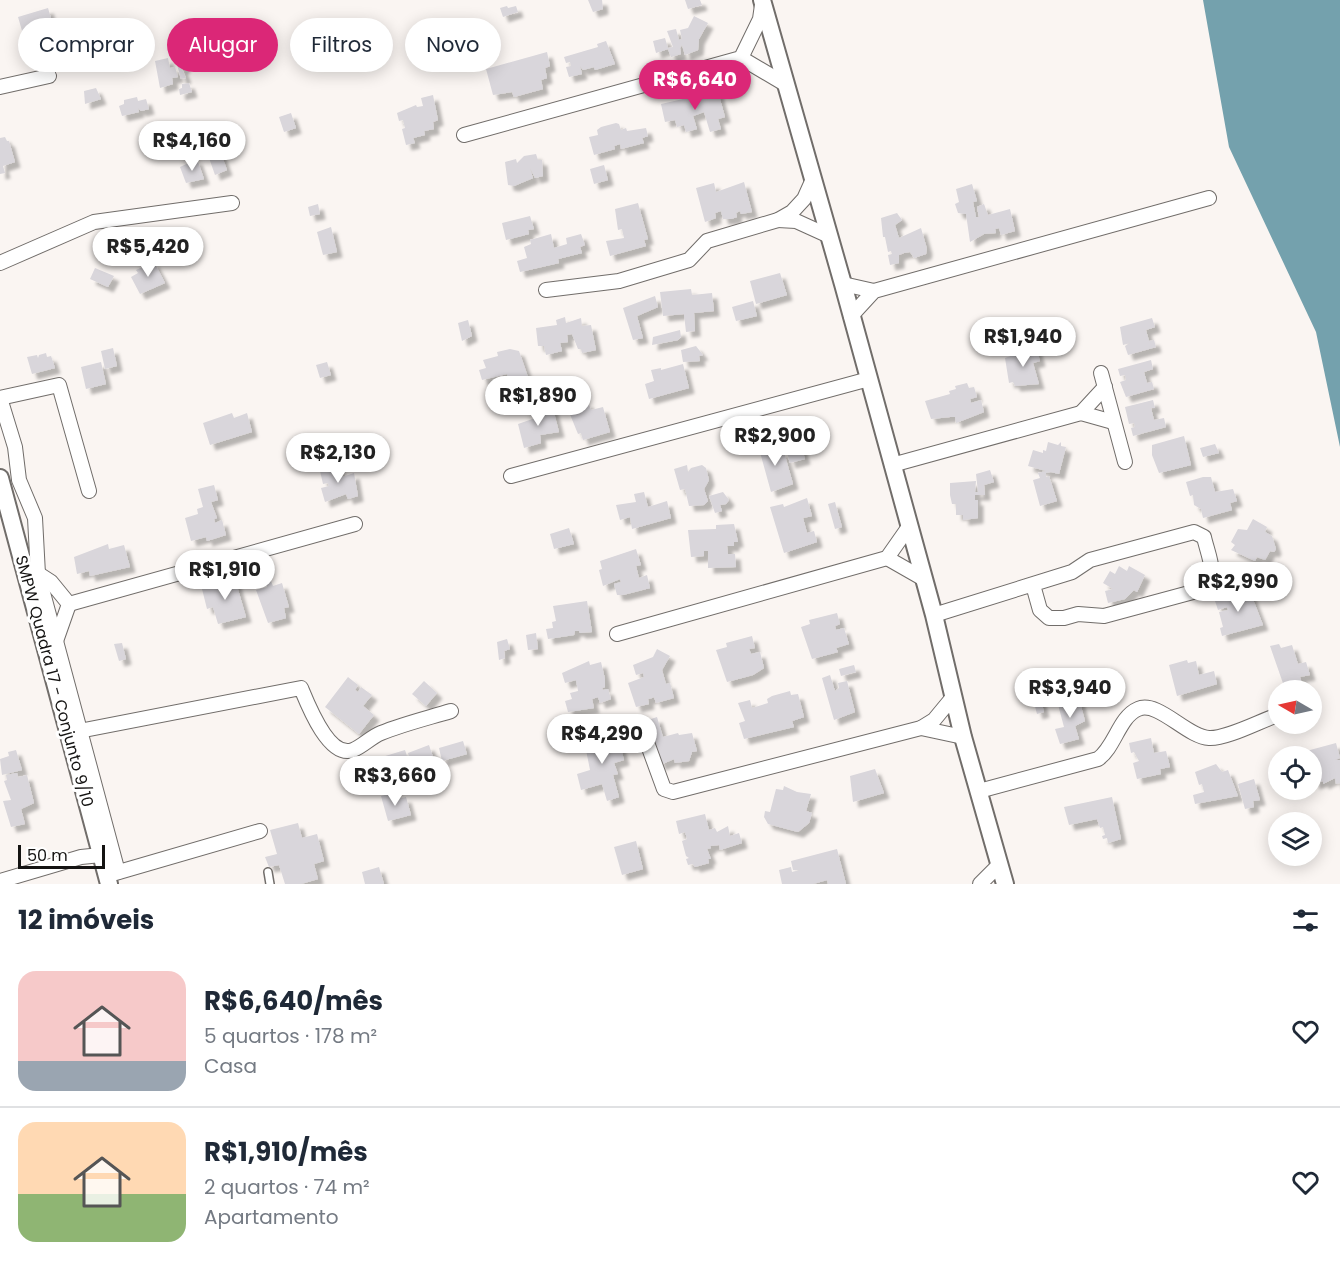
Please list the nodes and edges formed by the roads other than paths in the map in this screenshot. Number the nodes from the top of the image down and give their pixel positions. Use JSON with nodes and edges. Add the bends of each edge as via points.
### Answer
{"nodes":[{"id":1,"x":762,"y":1,"type":"edge"},
{"id":2,"x":741,"y":58,"type":"junction"},
{"id":3,"x":49,"y":76,"type":"dead end"},
{"id":4,"x":785,"y":84,"type":"junction"},
{"id":5,"x":0,"y":87,"type":"edge"},
{"id":6,"x":464,"y":135,"type":"dead end"},
{"id":7,"x":813,"y":179,"type":"junction"},
{"id":8,"x":1209,"y":198,"type":"dead end"},
{"id":9,"x":232,"y":203,"type":"dead end"},
{"id":10,"x":778,"y":220,"type":"junction"},
{"id":11,"x":829,"y":236,"type":"junction"},
{"id":12,"x":0,"y":263,"type":"edge"},
{"id":13,"x":843,"y":284,"type":"junction"},
{"id":14,"x":546,"y":290,"type":"dead end"},
{"id":15,"x":874,"y":291,"type":"junction"},
{"id":16,"x":851,"y":316,"type":"junction"},
{"id":17,"x":869,"y":379,"type":"junction"},
{"id":18,"x":0,"y":398,"type":"edge"},
{"id":19,"x":1081,"y":413,"type":"junction"},
{"id":20,"x":1113,"y":422,"type":"junction"},
{"id":21,"x":1125,"y":462,"type":"dead end"},
{"id":22,"x":892,"y":465,"type":"junction"},
{"id":23,"x":511,"y":476,"type":"dead end"},
{"id":24,"x":0,"y":478,"type":"edge"},
{"id":25,"x":89,"y":491,"type":"dead end"},
{"id":26,"x":355,"y":524,"type":"dead end"},
{"id":27,"x":908,"y":528,"type":"junction"},
{"id":28,"x":887,"y":558,"type":"junction"},
{"id":29,"x":31,"y":569,"type":"junction"},
{"id":30,"x":922,"y":578,"type":"junction"},
{"id":31,"x":1033,"y":585,"type":"junction"},
{"id":32,"x":69,"y":604,"type":"junction"},
{"id":33,"x":933,"y":615,"type":"junction"},
{"id":34,"x":617,"y":634,"type":"dead end"},
{"id":35,"x":56,"y":641,"type":"junction"},
{"id":36,"x":49,"y":663,"type":"junction"},
{"id":37,"x":953,"y":697,"type":"junction"},
{"id":38,"x":452,"y":711,"type":"dead end"},
{"id":39,"x":1268,"y":718,"type":"edge"},
{"id":40,"x":921,"y":728,"type":"junction"},
{"id":41,"x":75,"y":732,"type":"junction"},
{"id":42,"x":645,"y":737,"type":"dead end"},
{"id":43,"x":963,"y":737,"type":"junction"},
{"id":44,"x":979,"y":791,"type":"junction"},
{"id":45,"x":260,"y":831,"type":"dead end"},
{"id":46,"x":95,"y":835,"type":"junction"},
{"id":47,"x":101,"y":855,"type":"junction"},
{"id":48,"x":81,"y":857,"type":"junction"},
{"id":49,"x":999,"y":865,"type":"junction"},
{"id":50,"x":268,"y":872,"type":"dead end"},
{"id":51,"x":111,"y":877,"type":"edge"},
{"id":52,"x":0,"y":880,"type":"edge"},
{"id":53,"x":270,"y":884,"type":"edge"},
{"id":54,"x":980,"y":884,"type":"edge"},
{"id":55,"x":1005,"y":884,"type":"edge"}],
"edges":[{"from":1,"to":2,"type":"street","via":[[760,19]]},
{"from":1,"to":4,"type":"street"},
{"from":2,"to":4,"type":"street"},
{"from":2,"to":6,"type":"street"},
{"from":3,"to":5,"type":"street"},
{"from":4,"to":7,"type":"street"},
{"from":7,"to":10,"type":"street","via":[[804,199]]},
{"from":7,"to":11,"type":"street"},
{"from":8,"to":15,"type":"street"},
{"from":9,"to":12,"type":"street","via":[[94,222]]},
{"from":10,"to":11,"type":"street","via":[[796,221]]},
{"from":10,"to":14,"type":"street","via":[[707,241],[689,260],[619,281]]},
{"from":11,"to":13,"type":"street"},
{"from":13,"to":15,"type":"street"},
{"from":13,"to":16,"type":"street"},
{"from":15,"to":16,"type":"street"},
{"from":16,"to":17,"type":"street"},
{"from":17,"to":22,"type":"street"},
{"from":17,"to":23,"type":"street"},
{"from":18,"to":25,"type":"street","via":[[59,385]]},
{"from":18,"to":29,"type":"street","via":[[15,447],[19,480],[35,518]]},
{"from":19,"to":20,"type":"street"},
{"from":19,"to":20,"type":"street","via":[[1103,380]]},
{"from":19,"to":22,"type":"street"},
{"from":20,"to":21,"type":"street"},
{"from":22,"to":27,"type":"street"},
{"from":24,"to":29,"type":"street","name":"SMPW Quadra 17 - Conjunto 9/10"},
{"from":26,"to":32,"type":"street"},
{"from":27,"to":28,"type":"street"},
{"from":27,"to":30,"type":"street"},
{"from":28,"to":30,"type":"street"},
{"from":28,"to":34,"type":"street"},
{"from":29,"to":32,"type":"street","via":[[51,582]]},
{"from":29,"to":35,"type":"street"},
{"from":29,"to":36,"type":"street","name":"SMPW Quadra 17 - Conjunto 9/10"},
{"from":30,"to":33,"type":"street"},
{"from":31,"to":31,"type":"street","via":[[1072,572],[1090,560],[1194,532],[1204,537],[1212,576],[1204,589],[1104,616],[1049,618],[1040,610]]},
{"from":31,"to":33,"type":"street"},
{"from":32,"to":35,"type":"street"},
{"from":33,"to":37,"type":"street"},
{"from":35,"to":36,"type":"street"},
{"from":35,"to":41,"type":"street"},
{"from":36,"to":41,"type":"street","name":"SMPW Quadra 17 - Conjunto 9/10"},
{"from":37,"to":40,"type":"street","via":[[934,720]]},
{"from":37,"to":43,"type":"street"},
{"from":38,"to":41,"type":"street","via":[[380,734],[352,750],[333,746],[301,688]]},
{"from":39,"to":44,"type":"street","via":[[1211,738],[1151,708],[1142,708],[1130,715],[1098,759]]},
{"from":40,"to":42,"type":"street","via":[[667,792]]},
{"from":40,"to":43,"type":"street"},
{"from":41,"to":46,"type":"street","name":"SMPW Quadra 17 - Conjunto 9/10"},
{"from":41,"to":51,"type":"street"},
{"from":43,"to":44,"type":"street"},
{"from":44,"to":49,"type":"street"},
{"from":45,"to":51,"type":"street"},
{"from":46,"to":47,"type":"street","name":"SMPW Quadra 17 - Conjunto 9/10"},
{"from":46,"to":48,"type":"street"},
{"from":47,"to":48,"type":"street"},
{"from":47,"to":51,"type":"street","name":"SMPW Quadra 17 - Conjunto 9/10"},
{"from":48,"to":52,"type":"street"},
{"from":49,"to":54,"type":"street"},
{"from":49,"to":55,"type":"street"},
{"from":50,"to":53,"type":"lane"}]}
